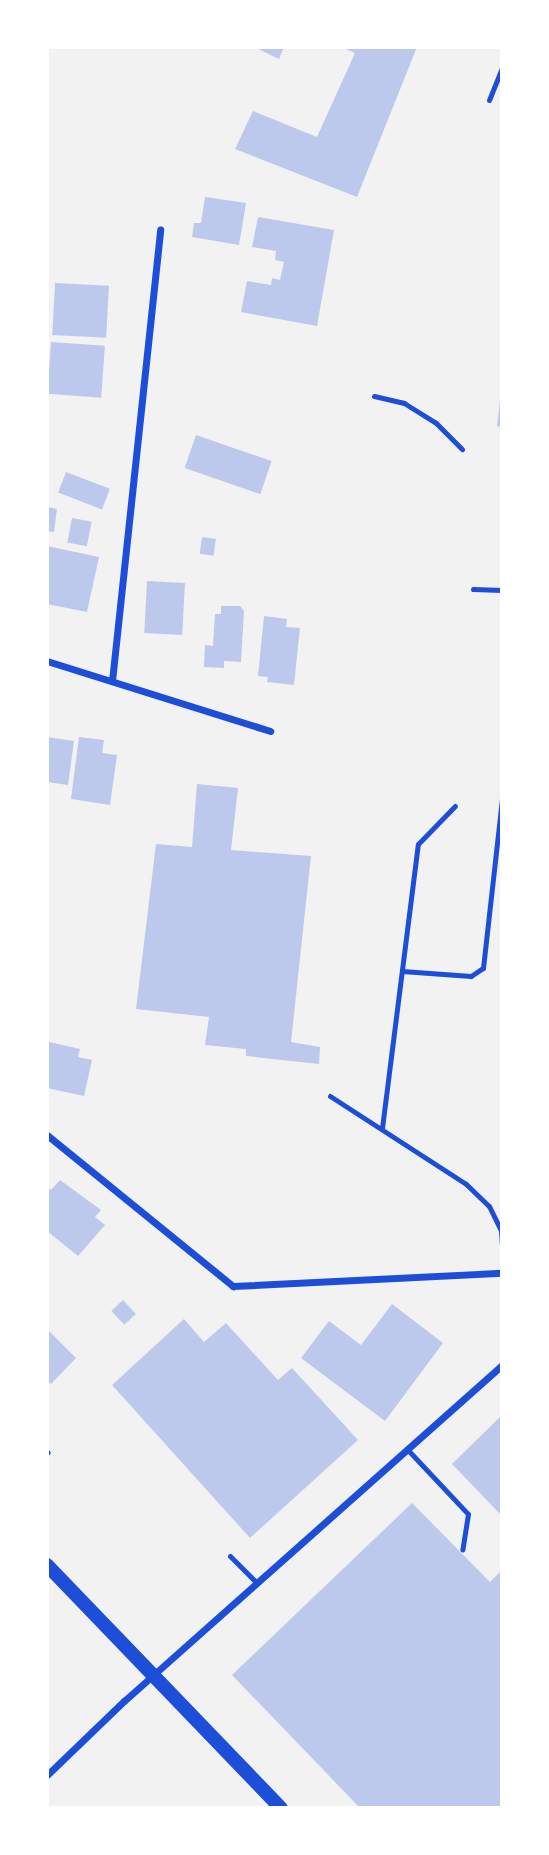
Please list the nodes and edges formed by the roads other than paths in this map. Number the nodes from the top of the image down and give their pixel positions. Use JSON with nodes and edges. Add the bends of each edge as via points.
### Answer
{"nodes":[{"id":1,"x":502,"y":68,"type":"edge"},
{"id":2,"x":489,"y":100,"type":"dead end"},
{"id":3,"x":160,"y":230,"type":"dead end"},
{"id":4,"x":374,"y":396,"type":"dead end"},
{"id":5,"x":462,"y":449,"type":"dead end"},
{"id":6,"x":473,"y":589,"type":"dead end"},
{"id":7,"x":502,"y":590,"type":"edge"},
{"id":8,"x":47,"y":661,"type":"edge"},
{"id":9,"x":112,"y":681,"type":"junction"},
{"id":10,"x":270,"y":731,"type":"dead end"},
{"id":11,"x":502,"y":799,"type":"edge"},
{"id":12,"x":455,"y":806,"type":"dead end"},
{"id":13,"x":401,"y":971,"type":"junction"},
{"id":14,"x":330,"y":1096,"type":"dead end"},
{"id":15,"x":382,"y":1129,"type":"junction"},
{"id":16,"x":47,"y":1135,"type":"edge"},
{"id":17,"x":502,"y":1244,"type":"edge"},
{"id":18,"x":502,"y":1273,"type":"edge"},
{"id":19,"x":502,"y":1365,"type":"edge"},
{"id":20,"x":407,"y":1449,"type":"junction"},
{"id":21,"x":462,"y":1550,"type":"dead end"},
{"id":22,"x":230,"y":1556,"type":"dead end"},
{"id":23,"x":47,"y":1565,"type":"edge"},
{"id":24,"x":257,"y":1583,"type":"junction"},
{"id":25,"x":153,"y":1675,"type":"junction"},
{"id":26,"x":47,"y":1775,"type":"edge"},
{"id":27,"x":281,"y":1808,"type":"edge"}],
"edges":[{"from":1,"to":2,"type":"lane"},
{"from":3,"to":9,"type":"street"},
{"from":4,"to":5,"type":"lane","via":[[404,403],[436,423]]},
{"from":6,"to":7,"type":"lane"},
{"from":8,"to":9,"type":"street"},
{"from":9,"to":10,"type":"street"},
{"from":11,"to":13,"type":"lane","via":[[483,968],[471,976]]},
{"from":12,"to":13,"type":"lane","via":[[418,844]]},
{"from":13,"to":15,"type":"lane"},
{"from":14,"to":15,"type":"lane"},
{"from":15,"to":17,"type":"lane","via":[[466,1184],[489,1206]]},
{"from":16,"to":18,"type":"street","via":[[233,1286]]},
{"from":19,"to":20,"type":"street"},
{"from":20,"to":21,"type":"lane","via":[[468,1514]]},
{"from":20,"to":24,"type":"street"},
{"from":22,"to":24,"type":"lane"},
{"from":23,"to":25,"type":"main road"},
{"from":24,"to":25,"type":"street"},
{"from":25,"to":26,"type":"street"},
{"from":25,"to":27,"type":"main road"}]}
